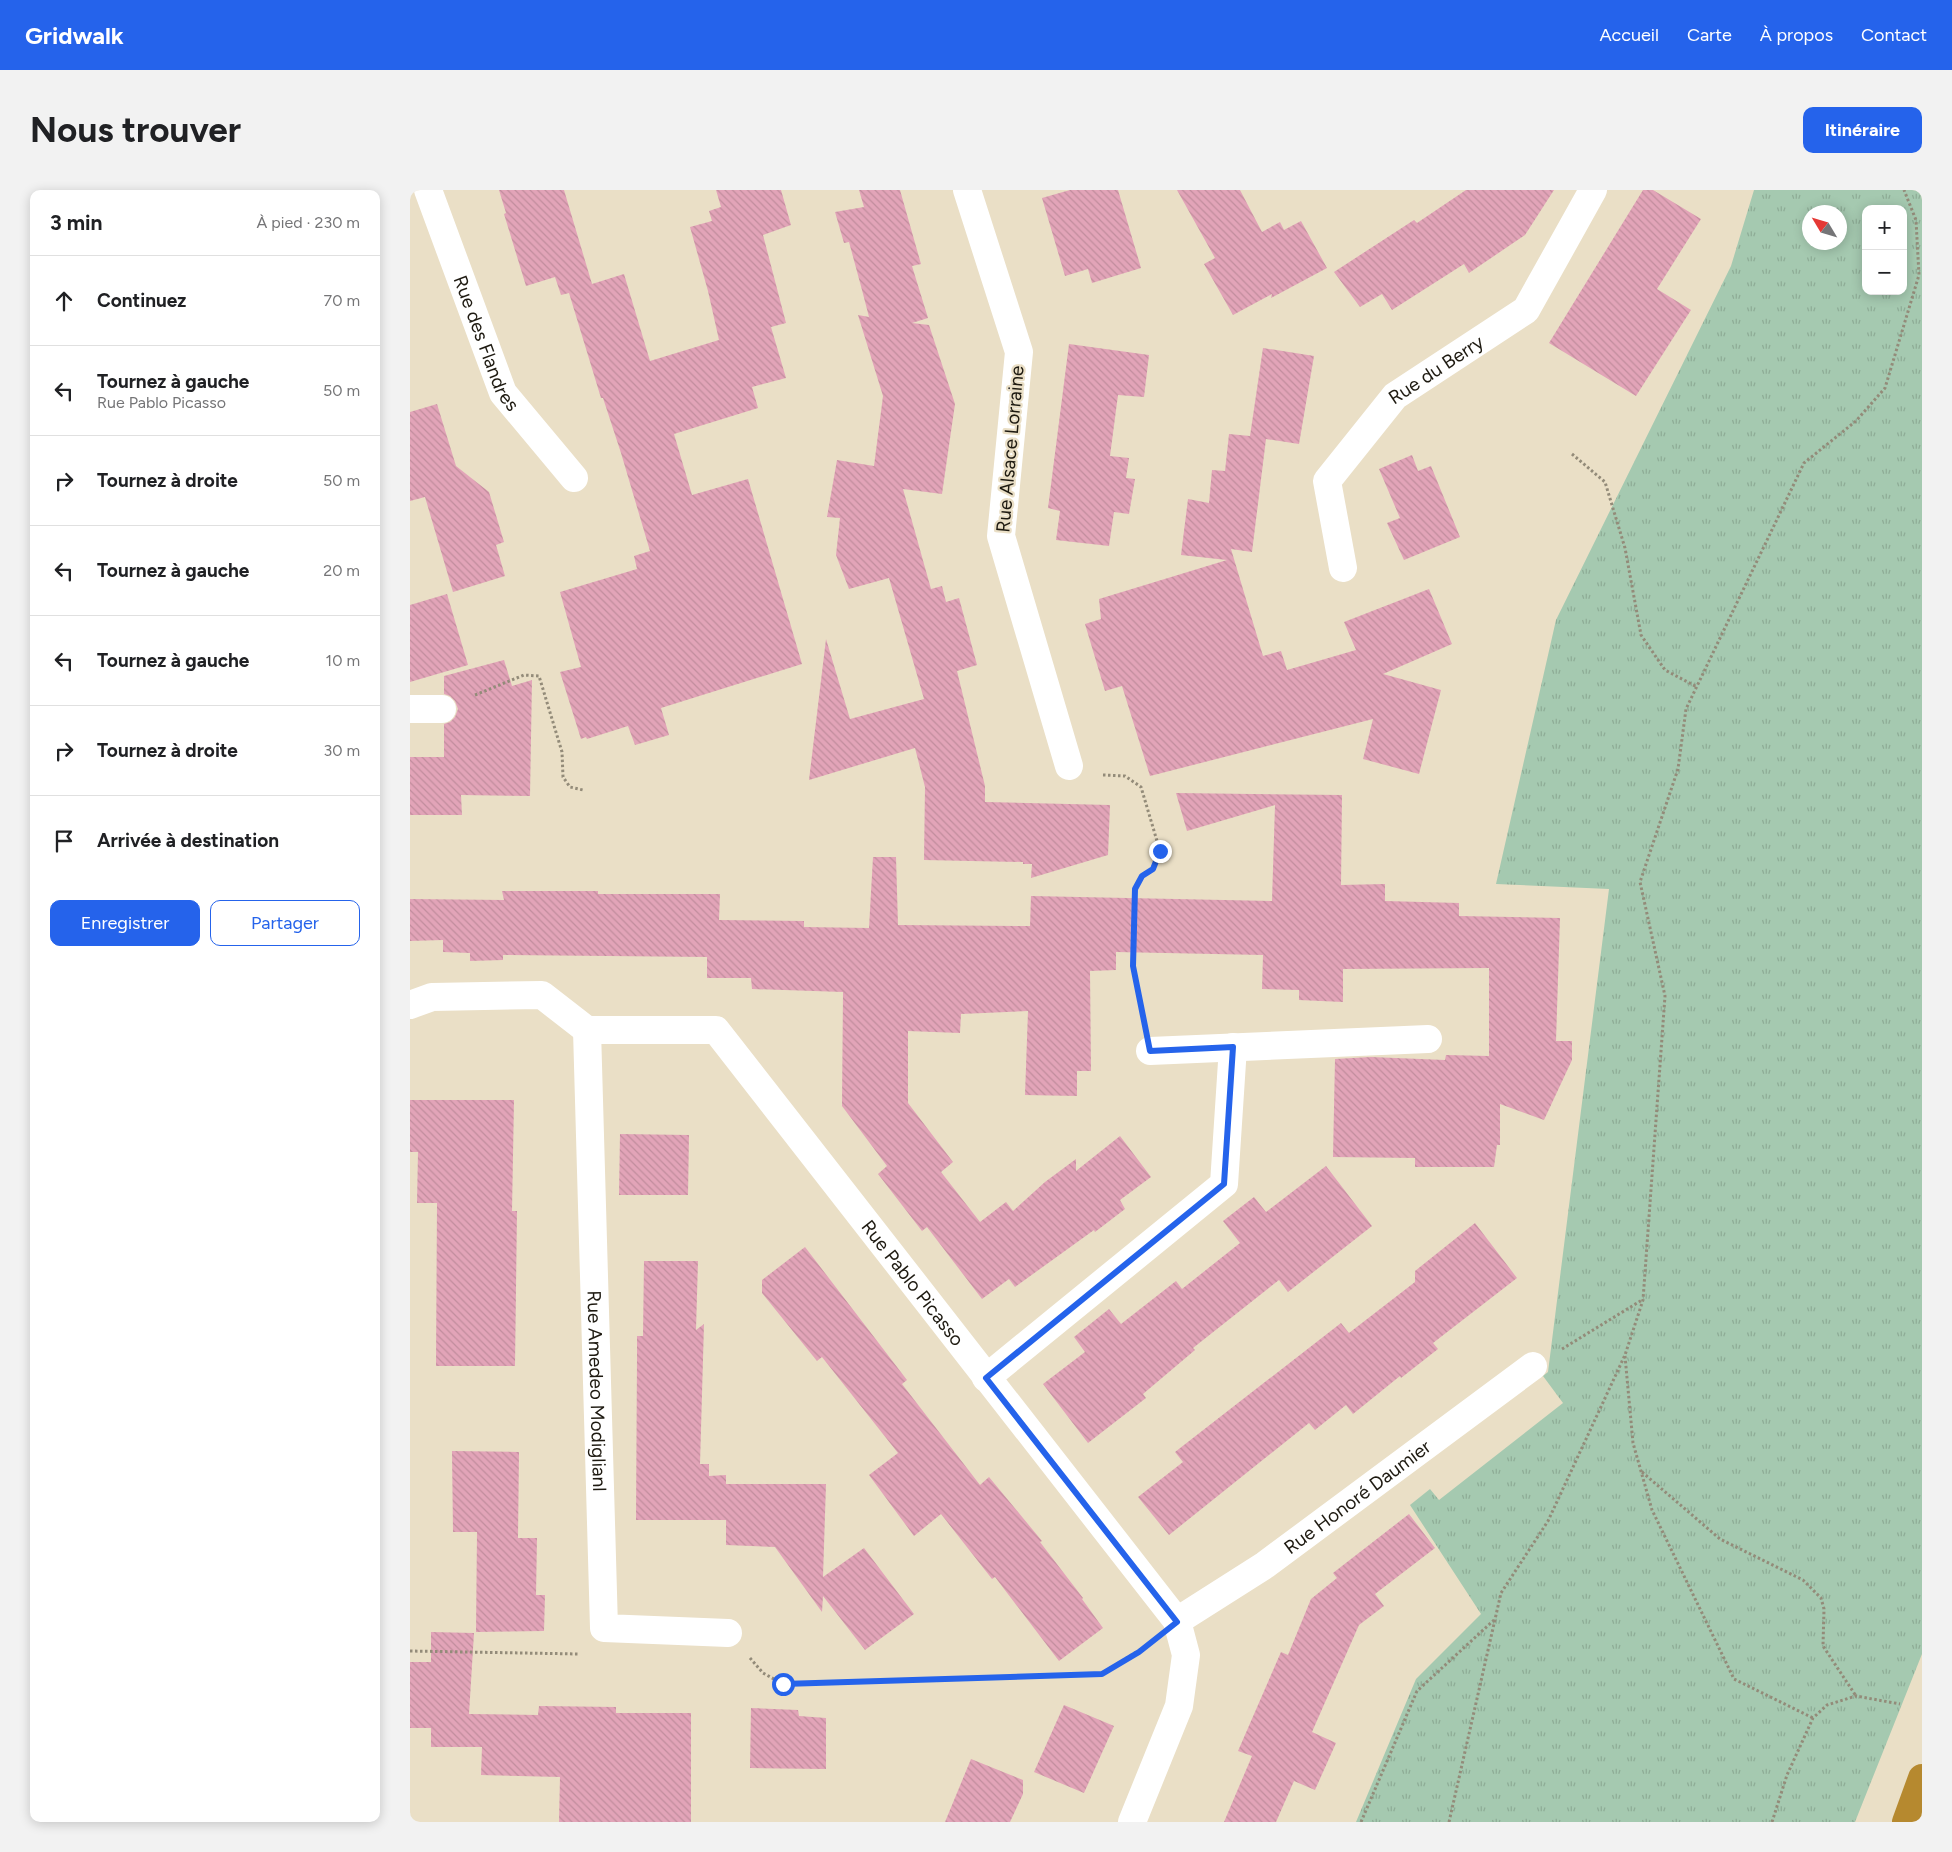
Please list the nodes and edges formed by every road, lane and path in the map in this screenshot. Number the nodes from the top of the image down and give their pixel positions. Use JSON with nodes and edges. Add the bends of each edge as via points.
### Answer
{"nodes":[{"id":1,"x":428,"y":190,"type":"edge"},
{"id":2,"x":967,"y":190,"type":"edge"},
{"id":3,"x":1593,"y":190,"type":"edge"},
{"id":4,"x":1904,"y":190,"type":"edge"},
{"id":5,"x":1572,"y":454,"type":"dead end"},
{"id":6,"x":574,"y":478,"type":"dead end"},
{"id":7,"x":1343,"y":568,"type":"dead end"},
{"id":8,"x":1697,"y":687,"type":"junction"},
{"id":9,"x":410,"y":709,"type":"edge"},
{"id":10,"x":442,"y":709,"type":"joint"},
{"id":11,"x":1069,"y":766,"type":"joint"},
{"id":12,"x":583,"y":790,"type":"dead end"},
{"id":13,"x":410,"y":1005,"type":"edge"},
{"id":14,"x":587,"y":1030,"type":"junction"},
{"id":15,"x":1428,"y":1039,"type":"dead end"},
{"id":16,"x":1233,"y":1047,"type":"junction"},
{"id":17,"x":1150,"y":1051,"type":"joint"},
{"id":18,"x":1643,"y":1300,"type":"junction"},
{"id":19,"x":1625,"y":1355,"type":"junction"},
{"id":20,"x":1533,"y":1366,"type":"joint"},
{"id":21,"x":986,"y":1378,"type":"junction"},
{"id":22,"x":1641,"y":1471,"type":"junction"},
{"id":23,"x":1495,"y":1619,"type":"junction"},
{"id":24,"x":1177,"y":1622,"type":"junction"},
{"id":25,"x":604,"y":1628,"type":"junction"},
{"id":26,"x":728,"y":1633,"type":"joint"},
{"id":27,"x":410,"y":1651,"type":"edge"},
{"id":28,"x":1856,"y":1696,"type":"junction"},
{"id":29,"x":1900,"y":1704,"type":"dead end"},
{"id":30,"x":1813,"y":1718,"type":"junction"},
{"id":31,"x":1922,"y":1778,"type":"edge"},
{"id":32,"x":1132,"y":1822,"type":"edge"},
{"id":33,"x":1362,"y":1822,"type":"edge"},
{"id":34,"x":1448,"y":1822,"type":"edge"},
{"id":35,"x":1772,"y":1822,"type":"edge"},
{"id":36,"x":1906,"y":1822,"type":"edge"}],
"edges":[{"from":1,"to":6,"type":"street","name":"Rue des Flandres","via":[[503,393]]},
{"from":2,"to":11,"type":"street","name":"Rue Alsace Lorraine","via":[[1019,352],[1001,536]]},
{"from":3,"to":7,"type":"street","name":"Rue du Berry","via":[[1526,310],[1395,396],[1327,480]]},
{"from":4,"to":8,"type":"path","via":[[1916,220],[1919,275],[1886,388],[1856,421],[1804,463]]},
{"from":5,"to":8,"type":"path","via":[[1606,482],[1626,548],[1641,635],[1665,670]]},
{"from":8,"to":18,"type":"path","via":[[1686,709],[1678,769],[1640,882],[1665,996]]},
{"from":9,"to":10,"type":"street"},
{"from":10,"to":12,"type":"path","via":[[524,675],[539,676],[562,752],[563,777],[570,787]]},
{"from":11,"to":17,"type":"path","via":[[1082,773],[1125,776],[1141,787],[1160,851],[1153,869],[1142,876],[1135,889],[1133,966]]},
{"from":13,"to":14,"type":"street","via":[[432,997],[542,995]]},
{"from":14,"to":21,"type":"street","name":"Rue Pablo Picasso","via":[[716,1030]]},
{"from":14,"to":25,"type":"street","name":"Rue Amedeo Modiglianl"},
{"from":15,"to":16,"type":"street"},
{"from":16,"to":17,"type":"street"},
{"from":16,"to":21,"type":"street","via":[[1224,1184]]},
{"from":18,"to":19,"type":"path"},
{"from":18,"to":20,"type":"path"},
{"from":19,"to":22,"type":"path","via":[[1633,1443]]},
{"from":19,"to":23,"type":"path","via":[[1548,1521],[1501,1593]]},
{"from":20,"to":24,"type":"street","name":"Rue Honoré Daumier","via":[[1265,1565]]},
{"from":21,"to":24,"type":"street","name":"Rue Pablo Picasso"},
{"from":22,"to":28,"type":"path","via":[[1720,1540],[1803,1580],[1821,1598],[1824,1609],[1823,1646]]},
{"from":22,"to":30,"type":"path","via":[[1652,1510],[1734,1679]]},
{"from":23,"to":33,"type":"path","via":[[1417,1691]]},
{"from":23,"to":34,"type":"path"},
{"from":24,"to":26,"type":"path","via":[[1139,1652],[1102,1674],[783,1684],[764,1673]]},
{"from":24,"to":32,"type":"street","name":"Rue Pablo Picasso","via":[[1186,1655],[1179,1706]]},
{"from":25,"to":26,"type":"street"},
{"from":25,"to":27,"type":"path","via":[[588,1654]]},
{"from":28,"to":29,"type":"path"},
{"from":28,"to":30,"type":"path","via":[[1827,1705]]},
{"from":30,"to":35,"type":"path","via":[[1787,1775]]},
{"from":31,"to":36,"type":"highway"}]}
